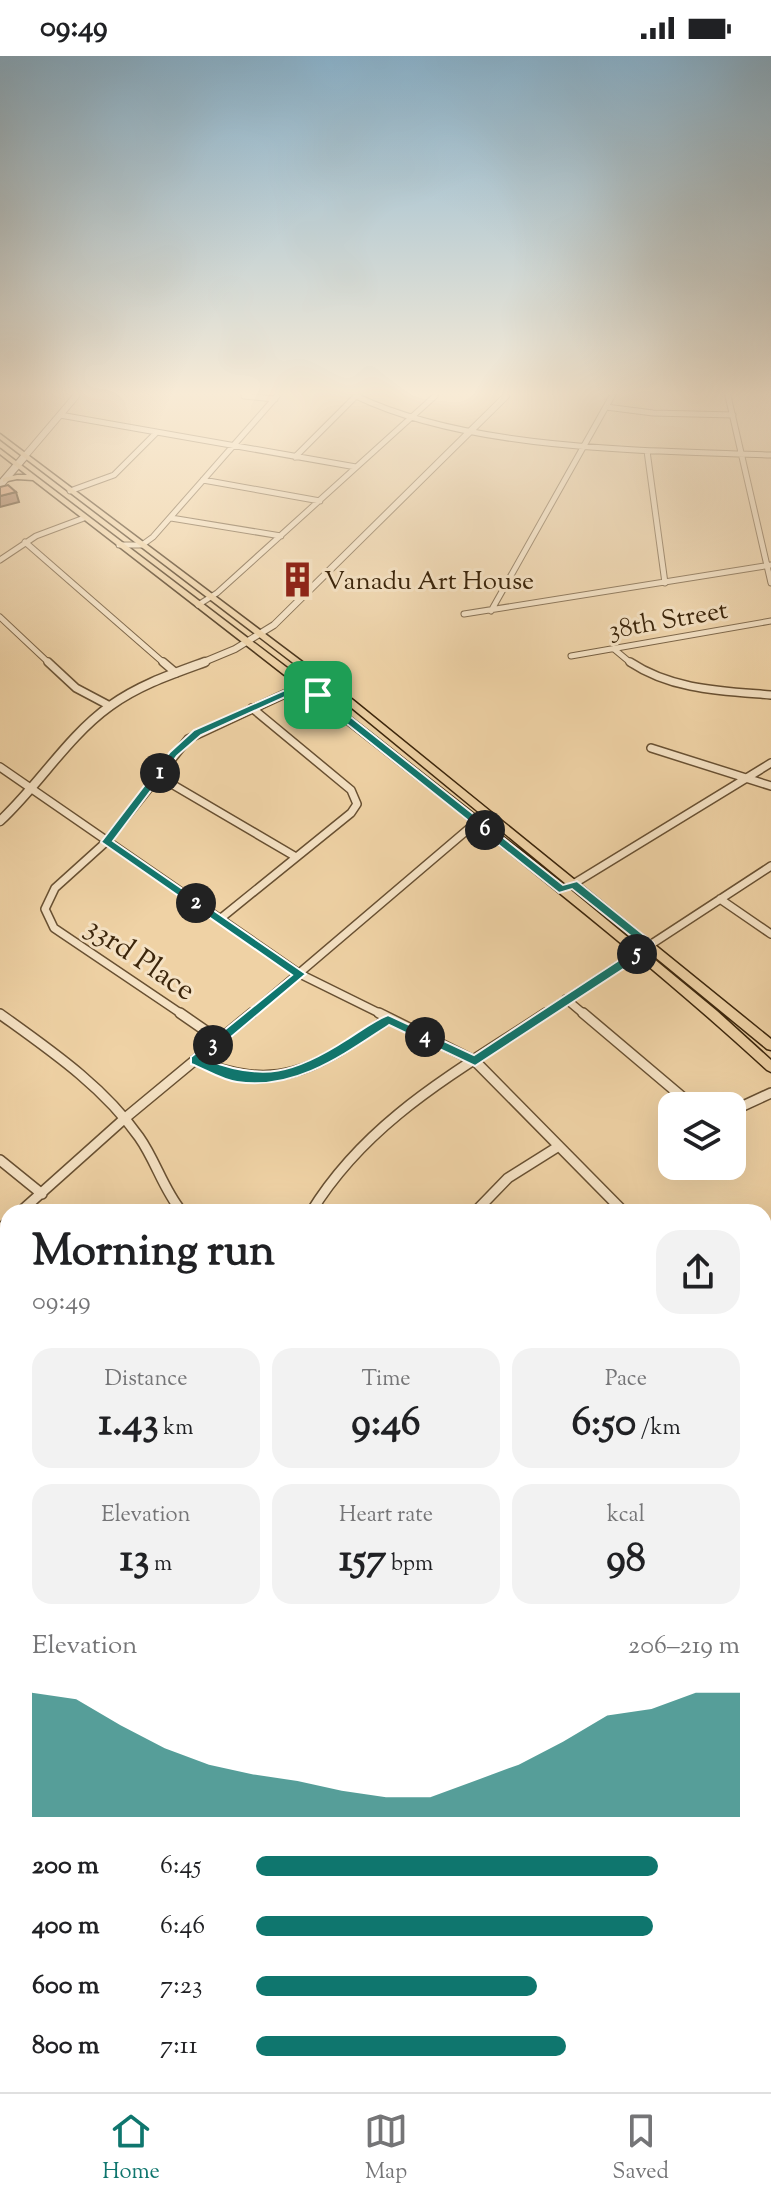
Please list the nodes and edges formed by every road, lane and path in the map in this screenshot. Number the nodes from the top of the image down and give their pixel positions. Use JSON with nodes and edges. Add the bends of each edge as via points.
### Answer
{"nodes":[{"id":1,"x":50,"y":491,"type":"edge"},
{"id":2,"x":70,"y":491,"type":"edge"},
{"id":3,"x":194,"y":491,"type":"edge"},
{"id":4,"x":264,"y":491,"type":"edge"},
{"id":5,"x":331,"y":491,"type":"edge"},
{"id":6,"x":410,"y":491,"type":"edge"},
{"id":7,"x":559,"y":491,"type":"edge"},
{"id":8,"x":652,"y":491,"type":"edge"},
{"id":9,"x":751,"y":491,"type":"edge"},
{"id":10,"x":320,"y":501,"type":"junction"},
{"id":11,"x":84,"y":518,"type":"junction"},
{"id":12,"x":171,"y":518,"type":"junction"},
{"id":13,"x":112,"y":523,"type":"junction"},
{"id":14,"x":281,"y":536,"type":"junction"},
{"id":15,"x":25,"y":542,"type":"junction"},
{"id":16,"x":119,"y":545,"type":"junction"},
{"id":17,"x":142,"y":545,"type":"junction"},
{"id":18,"x":0,"y":560,"type":"edge"},
{"id":19,"x":769,"y":566,"type":"edge"},
{"id":20,"x":665,"y":583,"type":"junction"},
{"id":21,"x":771,"y":583,"type":"edge"},
{"id":22,"x":213,"y":596,"type":"junction"},
{"id":23,"x":198,"y":605,"type":"junction"},
{"id":24,"x":491,"y":611,"type":"junction"},
{"id":25,"x":464,"y":614,"type":"dead end"},
{"id":26,"x":0,"y":617,"type":"edge"},
{"id":27,"x":771,"y":621,"type":"edge"},
{"id":28,"x":262,"y":635,"type":"junction"},
{"id":29,"x":250,"y":643,"type":"junction"},
{"id":30,"x":614,"y":649,"type":"junction"},
{"id":31,"x":571,"y":656,"type":"dead end"},
{"id":32,"x":176,"y":673,"type":"junction"},
{"id":33,"x":304,"y":685,"type":"junction"},
{"id":34,"x":771,"y":695,"type":"edge"},
{"id":35,"x":110,"y":706,"type":"junction"},
{"id":36,"x":252,"y":708,"type":"junction"},
{"id":37,"x":651,"y":748,"type":"dead end"},
{"id":38,"x":771,"y":763,"type":"edge"},
{"id":39,"x":0,"y":767,"type":"edge"},
{"id":40,"x":158,"y":776,"type":"junction"},
{"id":41,"x":748,"y":778,"type":"junction"},
{"id":42,"x":771,"y":786,"type":"edge"},
{"id":43,"x":32,"y":790,"type":"junction"},
{"id":44,"x":486,"y":814,"type":"junction"},
{"id":45,"x":0,"y":821,"type":"edge"},
{"id":46,"x":476,"y":823,"type":"junction"},
{"id":47,"x":106,"y":842,"type":"junction"},
{"id":48,"x":296,"y":857,"type":"junction"},
{"id":49,"x":771,"y":866,"type":"edge"},
{"id":50,"x":568,"y":887,"type":"junction"},
{"id":51,"x":720,"y":899,"type":"junction"},
{"id":52,"x":220,"y":919,"type":"junction"},
{"id":53,"x":771,"y":934,"type":"edge"},
{"id":54,"x":650,"y":946,"type":"junction"},
{"id":55,"x":638,"y":953,"type":"junction"},
{"id":56,"x":300,"y":974,"type":"junction"},
{"id":57,"x":566,"y":999,"type":"junction"},
{"id":58,"x":0,"y":1014,"type":"edge"},
{"id":59,"x":388,"y":1019,"type":"junction"},
{"id":60,"x":219,"y":1040,"type":"junction"},
{"id":61,"x":771,"y":1046,"type":"edge"},
{"id":62,"x":195,"y":1060,"type":"junction"},
{"id":63,"x":475,"y":1061,"type":"junction"},
{"id":64,"x":771,"y":1067,"type":"edge"},
{"id":65,"x":676,"y":1092,"type":"edge"},
{"id":66,"x":771,"y":1093,"type":"edge"},
{"id":67,"x":746,"y":1105,"type":"edge"},
{"id":68,"x":124,"y":1119,"type":"junction"},
{"id":69,"x":559,"y":1146,"type":"junction"},
{"id":70,"x":0,"y":1160,"type":"edge"},
{"id":71,"x":42,"y":1194,"type":"junction"},
{"id":72,"x":30,"y":1204,"type":"edge"},
{"id":73,"x":176,"y":1204,"type":"edge"},
{"id":74,"x":317,"y":1204,"type":"edge"},
{"id":75,"x":483,"y":1204,"type":"edge"},
{"id":76,"x":616,"y":1204,"type":"edge"}],
"edges":[{"from":1,"to":11,"type":"main road"},
{"from":2,"to":13,"type":"main road"},
{"from":3,"to":12,"type":"street"},
{"from":4,"to":10,"type":"street"},
{"from":5,"to":10,"type":"street"},
{"from":6,"to":28,"type":"street"},
{"from":7,"to":24,"type":"street"},
{"from":8,"to":20,"type":"street"},
{"from":9,"to":19,"type":"street"},
{"from":10,"to":14,"type":"street"},
{"from":11,"to":13,"type":"main road"},
{"from":11,"to":15,"type":"street"},
{"from":11,"to":16,"type":"main road"},
{"from":12,"to":14,"type":"street"},
{"from":12,"to":17,"type":"street"},
{"from":13,"to":17,"type":"main road"},
{"from":14,"to":22,"type":"street"},
{"from":15,"to":18,"type":"street"},
{"from":15,"to":32,"type":"street"},
{"from":16,"to":17,"type":"street"},
{"from":16,"to":23,"type":"main road"},
{"from":17,"to":22,"type":"main road"},
{"from":19,"to":20,"type":"street"},
{"from":19,"to":21,"type":"street"},
{"from":20,"to":24,"type":"street"},
{"from":22,"to":23,"type":"street"},
{"from":22,"to":28,"type":"main road"},
{"from":23,"to":29,"type":"main road"},
{"from":24,"to":25,"type":"street"},
{"from":26,"to":35,"type":"street","via":[[76,688]]},
{"from":27,"to":30,"type":"street","name":"38th Street"},
{"from":28,"to":29,"type":"street"},
{"from":28,"to":44,"type":"main road"},
{"from":29,"to":32,"type":"street"},
{"from":29,"to":33,"type":"main road"},
{"from":30,"to":31,"type":"street","name":"38th Street"},
{"from":30,"to":34,"type":"street","via":[[665,682]]},
{"from":32,"to":35,"type":"street"},
{"from":33,"to":36,"type":"street"},
{"from":33,"to":46,"type":"main road"},
{"from":35,"to":43,"type":"street"},
{"from":36,"to":40,"type":"street","via":[[188,739]]},
{"from":36,"to":48,"type":"street","via":[[357,801],[351,813]]},
{"from":37,"to":41,"type":"street"},
{"from":38,"to":41,"type":"street"},
{"from":39,"to":43,"type":"street"},
{"from":40,"to":47,"type":"street"},
{"from":40,"to":48,"type":"street"},
{"from":41,"to":42,"type":"street"},
{"from":41,"to":50,"type":"street"},
{"from":43,"to":45,"type":"street"},
{"from":43,"to":47,"type":"street"},
{"from":44,"to":46,"type":"street"},
{"from":44,"to":50,"type":"main road"},
{"from":46,"to":50,"type":"main road"},
{"from":46,"to":56,"type":"street"},
{"from":47,"to":52,"type":"street"},
{"from":47,"to":60,"type":"street","name":"33rd Place","via":[[55,888],[45,909],[54,928]]},
{"from":48,"to":52,"type":"street"},
{"from":49,"to":51,"type":"street"},
{"from":50,"to":54,"type":"main road"},
{"from":50,"to":55,"type":"main road"},
{"from":51,"to":53,"type":"street"},
{"from":51,"to":54,"type":"street"},
{"from":52,"to":56,"type":"street"},
{"from":54,"to":55,"type":"street"},
{"from":54,"to":61,"type":"main road"},
{"from":55,"to":57,"type":"street"},
{"from":55,"to":64,"type":"main road"},
{"from":56,"to":59,"type":"street"},
{"from":56,"to":60,"type":"street"},
{"from":57,"to":63,"type":"street"},
{"from":57,"to":65,"type":"street"},
{"from":58,"to":68,"type":"street","via":[[84,1079]]},
{"from":59,"to":62,"type":"street","via":[[328,1058],[285,1076],[237,1077]]},
{"from":59,"to":63,"type":"street"},
{"from":60,"to":62,"type":"street"},
{"from":62,"to":68,"type":"street"},
{"from":63,"to":69,"type":"street"},
{"from":63,"to":74,"type":"street","via":[[388,1120]]},
{"from":66,"to":67,"type":"street"},
{"from":68,"to":71,"type":"street"},
{"from":68,"to":73,"type":"street"},
{"from":69,"to":75,"type":"street","via":[[508,1178]]},
{"from":69,"to":76,"type":"street"},
{"from":70,"to":71,"type":"street"},
{"from":71,"to":72,"type":"street"}]}
